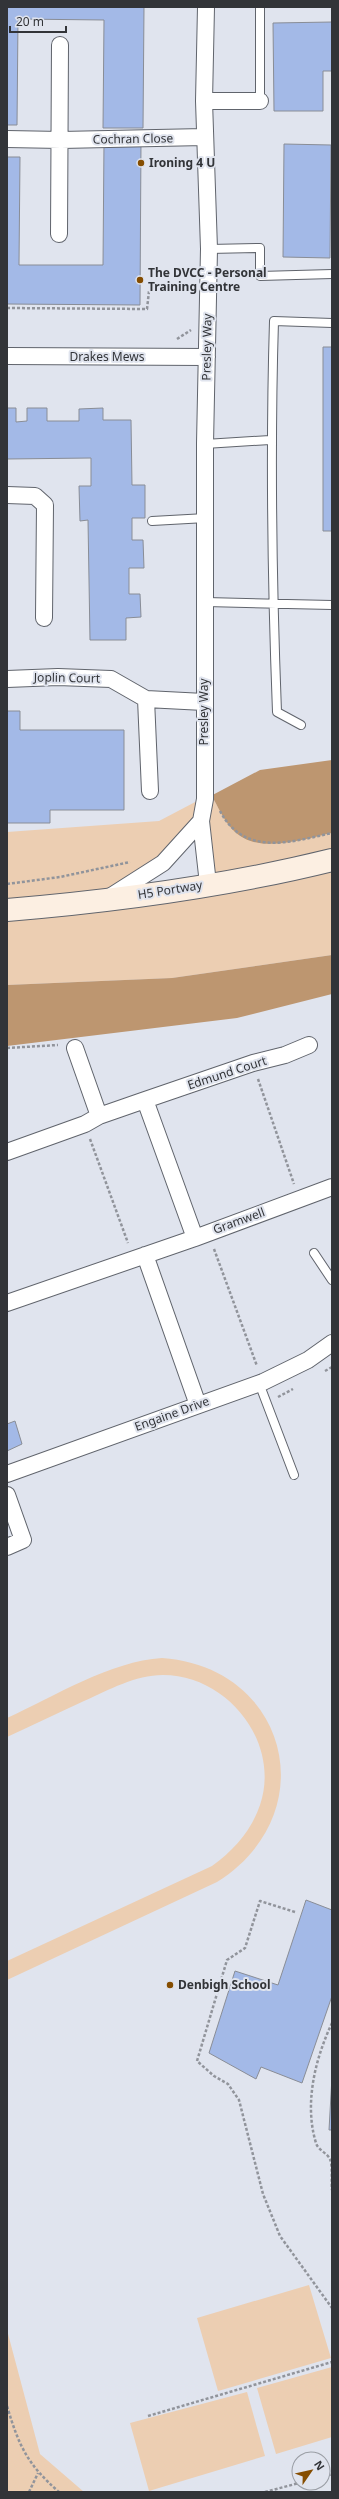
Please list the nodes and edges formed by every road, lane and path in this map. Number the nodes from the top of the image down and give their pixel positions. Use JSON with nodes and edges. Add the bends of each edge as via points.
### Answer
{"nodes":[{"id":1,"x":206,"y":7,"type":"edge"},
{"id":2,"x":260,"y":7,"type":"edge"},
{"id":3,"x":60,"y":45,"type":"dead end"},
{"id":4,"x":204,"y":101,"type":"junction"},
{"id":5,"x":260,"y":101,"type":"joint"},
{"id":6,"x":204,"y":137,"type":"junction"},
{"id":7,"x":7,"y":139,"type":"edge"},
{"id":8,"x":61,"y":140,"type":"junction"},
{"id":9,"x":59,"y":234,"type":"dead end"},
{"id":10,"x":209,"y":249,"type":"junction"},
{"id":11,"x":332,"y":274,"type":"edge"},
{"id":12,"x":159,"y":284,"type":"dead end"},
{"id":13,"x":7,"y":308,"type":"edge"},
{"id":14,"x":332,"y":323,"type":"edge"},
{"id":15,"x":7,"y":356,"type":"edge"},
{"id":16,"x":207,"y":357,"type":"junction"},
{"id":17,"x":270,"y":440,"type":"junction"},
{"id":18,"x":205,"y":444,"type":"junction"},
{"id":19,"x":7,"y":495,"type":"edge"},
{"id":20,"x":206,"y":518,"type":"junction"},
{"id":21,"x":152,"y":521,"type":"dead end"},
{"id":22,"x":206,"y":602,"type":"junction"},
{"id":23,"x":272,"y":604,"type":"junction"},
{"id":24,"x":332,"y":605,"type":"edge"},
{"id":25,"x":44,"y":618,"type":"dead end"},
{"id":26,"x":7,"y":679,"type":"edge"},
{"id":27,"x":146,"y":699,"type":"junction"},
{"id":28,"x":204,"y":702,"type":"junction"},
{"id":29,"x":301,"y":725,"type":"dead end"},
{"id":30,"x":150,"y":791,"type":"dead end"},
{"id":31,"x":201,"y":821,"type":"junction"},
{"id":32,"x":332,"y":860,"type":"edge"},
{"id":33,"x":208,"y":884,"type":"junction"},
{"id":34,"x":105,"y":900,"type":"junction"},
{"id":35,"x":7,"y":910,"type":"edge"},
{"id":36,"x":309,"y":1045,"type":"dead end"},
{"id":37,"x":7,"y":1048,"type":"edge"},
{"id":38,"x":75,"y":1048,"type":"joint"},
{"id":39,"x":253,"y":1063,"type":"junction"},
{"id":40,"x":145,"y":1100,"type":"junction"},
{"id":41,"x":92,"y":1120,"type":"junction"},
{"id":42,"x":7,"y":1152,"type":"edge"},
{"id":43,"x":332,"y":1187,"type":"edge"},
{"id":44,"x":299,"y":1199,"type":"junction"},
{"id":45,"x":201,"y":1235,"type":"junction"},
{"id":46,"x":314,"y":1253,"type":"dead end"},
{"id":47,"x":139,"y":1257,"type":"junction"},
{"id":48,"x":332,"y":1280,"type":"edge"},
{"id":49,"x":7,"y":1302,"type":"edge"},
{"id":50,"x":332,"y":1343,"type":"edge"},
{"id":51,"x":261,"y":1382,"type":"junction"},
{"id":52,"x":198,"y":1405,"type":"junction"},
{"id":53,"x":7,"y":1474,"type":"edge"},
{"id":54,"x":294,"y":1475,"type":"dead end"},
{"id":55,"x":7,"y":1495,"type":"edge"},
{"id":56,"x":7,"y":1546,"type":"edge"},
{"id":57,"x":295,"y":1912,"type":"dead end"},
{"id":58,"x":332,"y":2023,"type":"edge"},
{"id":59,"x":332,"y":2190,"type":"edge"},
{"id":60,"x":332,"y":2308,"type":"edge"},
{"id":61,"x":332,"y":2362,"type":"edge"},
{"id":62,"x":7,"y":2406,"type":"edge"},
{"id":63,"x":148,"y":2416,"type":"dead end"},
{"id":64,"x":38,"y":2473,"type":"junction"},
{"id":65,"x":291,"y":2485,"type":"edge"},
{"id":66,"x":29,"y":2492,"type":"edge"},
{"id":67,"x":59,"y":2492,"type":"edge"},
{"id":68,"x":265,"y":2492,"type":"edge"}],
"edges":[{"from":1,"to":4,"type":"street","name":"Presley Way"},
{"from":2,"to":5,"type":"lane"},
{"from":3,"to":8,"type":"street"},
{"from":4,"to":5,"type":"street"},
{"from":4,"to":6,"type":"street","name":"Presley Way"},
{"from":6,"to":8,"type":"street","name":"Cochran Close"},
{"from":6,"to":10,"type":"street","name":"Presley Way"},
{"from":7,"to":8,"type":"street","name":"Cochran Close"},
{"from":8,"to":9,"type":"street"},
{"from":10,"to":11,"type":"lane","via":[[260,248],[260,276]]},
{"from":10,"to":16,"type":"street","name":"Presley Way"},
{"from":12,"to":13,"type":"path","via":[[149,292],[147,309]]},
{"from":14,"to":17,"type":"lane","via":[[274,321]]},
{"from":15,"to":16,"type":"street","name":"Drakes Mews"},
{"from":16,"to":18,"type":"street","name":"Presley Way"},
{"from":17,"to":18,"type":"lane"},
{"from":17,"to":23,"type":"lane"},
{"from":18,"to":20,"type":"street","name":"Presley Way"},
{"from":19,"to":25,"type":"street","via":[[35,496],[45,506]]},
{"from":20,"to":21,"type":"lane"},
{"from":20,"to":22,"type":"street","name":"Presley Way"},
{"from":22,"to":23,"type":"lane"},
{"from":22,"to":28,"type":"street","name":"Presley Way"},
{"from":23,"to":24,"type":"lane"},
{"from":23,"to":29,"type":"lane","via":[[277,712]]},
{"from":26,"to":27,"type":"street","name":"Joplin Court","via":[[110,679]]},
{"from":27,"to":28,"type":"street","name":"Joplin Court"},
{"from":27,"to":30,"type":"street"},
{"from":28,"to":31,"type":"street","name":"Presley Way","via":[[205,799]]},
{"from":31,"to":33,"type":"street","name":"Presley Way"},
{"from":31,"to":34,"type":"street","via":[[163,863]]},
{"from":32,"to":33,"type":"street","name":"H5 Portway","via":[[294,870]]},
{"from":33,"to":34,"type":"street","name":"H5 Portway"},
{"from":34,"to":35,"type":"street","name":"H5 Portway"},
{"from":36,"to":39,"type":"street","name":"Edmund Court","via":[[285,1055]]},
{"from":37,"to":38,"type":"path","via":[[54,1044]]},
{"from":38,"to":41,"type":"street"},
{"from":39,"to":40,"type":"street","name":"Edmund Court"},
{"from":39,"to":44,"type":"path"},
{"from":40,"to":41,"type":"street","name":"Edmund Court"},
{"from":40,"to":45,"type":"street"},
{"from":41,"to":42,"type":"street","name":"Edmund Court"},
{"from":41,"to":47,"type":"path"},
{"from":43,"to":44,"type":"street","name":"Gramwell"},
{"from":44,"to":45,"type":"street","name":"Gramwell"},
{"from":45,"to":47,"type":"street","name":"Gramwell"},
{"from":45,"to":51,"type":"path"},
{"from":46,"to":48,"type":"lane"},
{"from":47,"to":49,"type":"street","name":"Gramwell"},
{"from":47,"to":52,"type":"street"},
{"from":50,"to":51,"type":"street","name":"Engaine Drive","via":[[308,1360]]},
{"from":51,"to":52,"type":"street","name":"Engaine Drive"},
{"from":51,"to":54,"type":"lane"},
{"from":52,"to":53,"type":"street","name":"Engaine Drive"},
{"from":55,"to":56,"type":"street","via":[[23,1540]]},
{"from":57,"to":60,"type":"path","via":[[260,1901],[245,1948],[227,1960],[197,2061],[228,2084],[239,2100],[247,2123],[262,2194],[280,2236]]},
{"from":58,"to":59,"type":"path","via":[[325,2037],[313,2079],[311,2120],[316,2145],[330,2159]]},
{"from":61,"to":63,"type":"path"},
{"from":62,"to":64,"type":"path","via":[[17,2439]]},
{"from":64,"to":66,"type":"path"},
{"from":64,"to":67,"type":"path"},
{"from":65,"to":68,"type":"path"}]}
